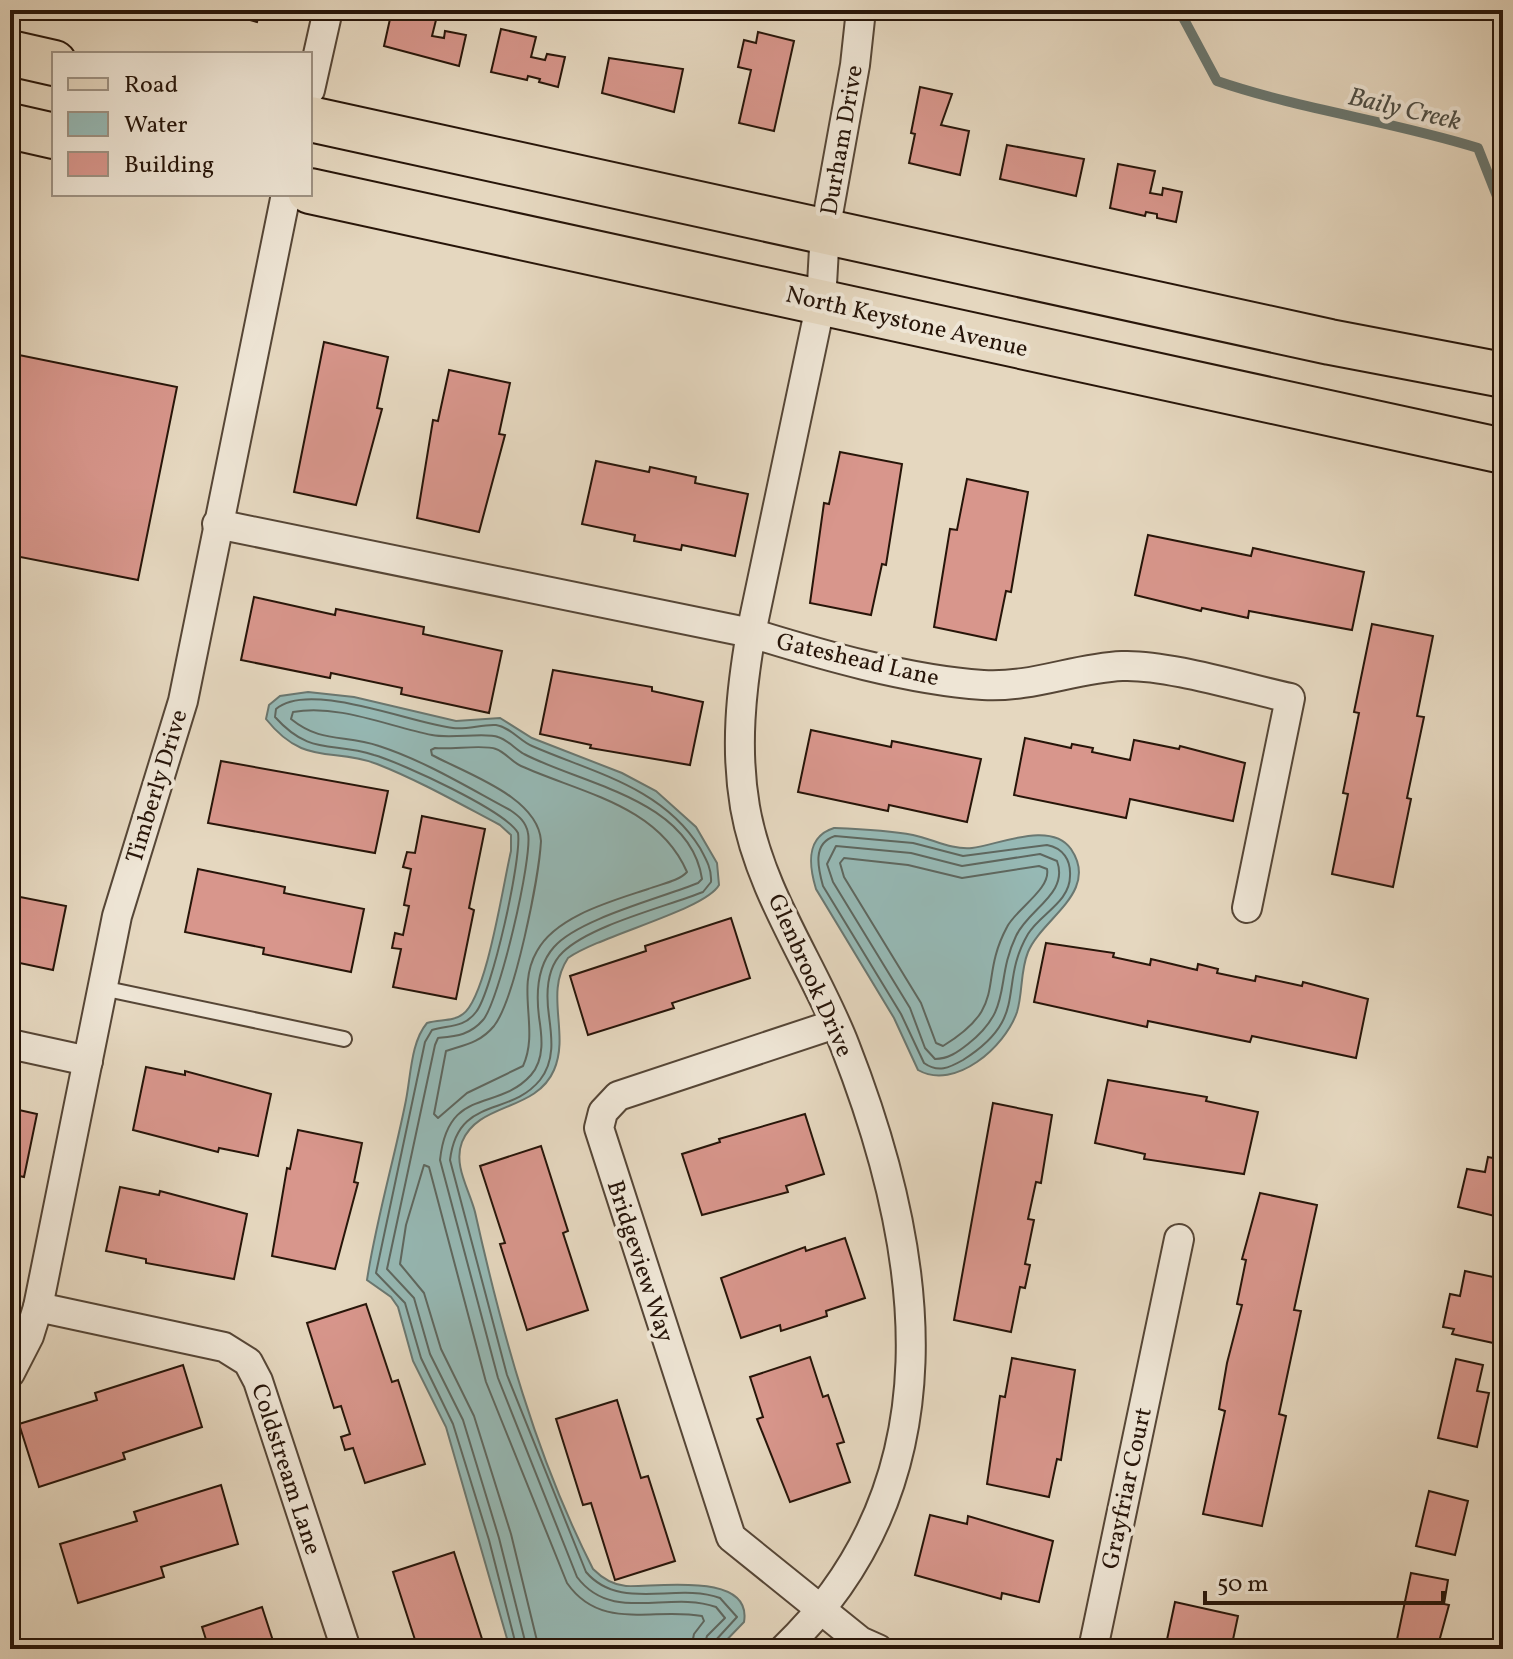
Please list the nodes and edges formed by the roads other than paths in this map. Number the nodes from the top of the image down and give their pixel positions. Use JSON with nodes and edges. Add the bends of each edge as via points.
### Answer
{"nodes":[{"id":1,"x":328,"y":10,"type":"edge"},
{"id":2,"x":861,"y":10,"type":"edge"},
{"id":3,"x":10,"y":53,"type":"edge"},
{"id":4,"x":52,"y":63,"type":"edge"},
{"id":5,"x":312,"y":81,"type":"edge"},
{"id":6,"x":312,"y":120,"type":"edge"},
{"id":7,"x":10,"y":126,"type":"edge"},
{"id":8,"x":52,"y":136,"type":"edge"},
{"id":9,"x":312,"y":191,"type":"edge"},
{"id":10,"x":286,"y":196,"type":"edge"},
{"id":11,"x":823,"y":267,"type":"junction"},
{"id":12,"x":1503,"y":375,"type":"edge"},
{"id":13,"x":1487,"y":448,"type":"edge"},
{"id":14,"x":217,"y":524,"type":"junction"},
{"id":15,"x":751,"y":633,"type":"junction"},
{"id":16,"x":1247,"y":908,"type":"dead end"},
{"id":17,"x":102,"y":988,"type":"junction"},
{"id":18,"x":835,"y":1024,"type":"junction"},
{"id":19,"x":344,"y":1039,"type":"dead end"},
{"id":20,"x":10,"y":1044,"type":"edge"},
{"id":21,"x":88,"y":1061,"type":"junction"},
{"id":22,"x":1179,"y":1239,"type":"dead end"},
{"id":23,"x":38,"y":1307,"type":"junction"},
{"id":24,"x":10,"y":1373,"type":"edge"},
{"id":25,"x":822,"y":1610,"type":"junction"},
{"id":26,"x":346,"y":1649,"type":"edge"},
{"id":27,"x":784,"y":1649,"type":"edge"},
{"id":28,"x":878,"y":1649,"type":"edge"},
{"id":29,"x":1093,"y":1649,"type":"edge"}],
"edges":[{"from":1,"to":5,"type":"street"},
{"from":2,"to":11,"type":"street","name":"Durham Drive"},
{"from":3,"to":4,"type":"main road"},
{"from":6,"to":11,"type":"main road","name":"North Keystone Avenue"},
{"from":7,"to":8,"type":"main road"},
{"from":9,"to":11,"type":"main road","name":"North Keystone Avenue"},
{"from":10,"to":14,"type":"street","name":"Timberly Drive"},
{"from":11,"to":12,"type":"main road","name":"North Keystone Avenue","via":[[1330,342]]},
{"from":11,"to":13,"type":"main road","name":"North Keystone Avenue"},
{"from":11,"to":15,"type":"street","name":"Glenbrook Drive"},
{"from":14,"to":15,"type":"street","name":"Gateshead Lane"},
{"from":14,"to":17,"type":"street","name":"Timberly Drive","via":[[177,724],[129,877]]},
{"from":15,"to":16,"type":"street","name":"Gateshead Lane","via":[[953,682],[1014,685],[1140,666],[1290,698]]},
{"from":15,"to":18,"type":"street","name":"Glenbrook Drive","via":[[740,711],[745,808],[765,874]]},
{"from":17,"to":19,"type":"lane"},
{"from":17,"to":21,"type":"street","name":"Timberly Drive"},
{"from":18,"to":25,"type":"street","name":"Glenbrook Drive","via":[[888,1183],[905,1272],[910,1363],[900,1456],[888,1496],[870,1539]]},
{"from":18,"to":25,"type":"street","name":"Bridgeview Way","via":[[618,1096],[603,1112],[599,1128],[727,1530]]},
{"from":20,"to":21,"type":"street"},
{"from":21,"to":23,"type":"street","name":"Timberly Drive"},
{"from":22,"to":29,"type":"street","name":"Grayfriar Court"},
{"from":23,"to":24,"type":"street","name":"Timberly Drive"},
{"from":23,"to":26,"type":"street","name":"Coldstream Lane","via":[[224,1347],[248,1362]]},
{"from":25,"to":27,"type":"street","name":"Glenbrook Drive"},
{"from":25,"to":28,"type":"street","name":"Bridgeview Way"}]}
